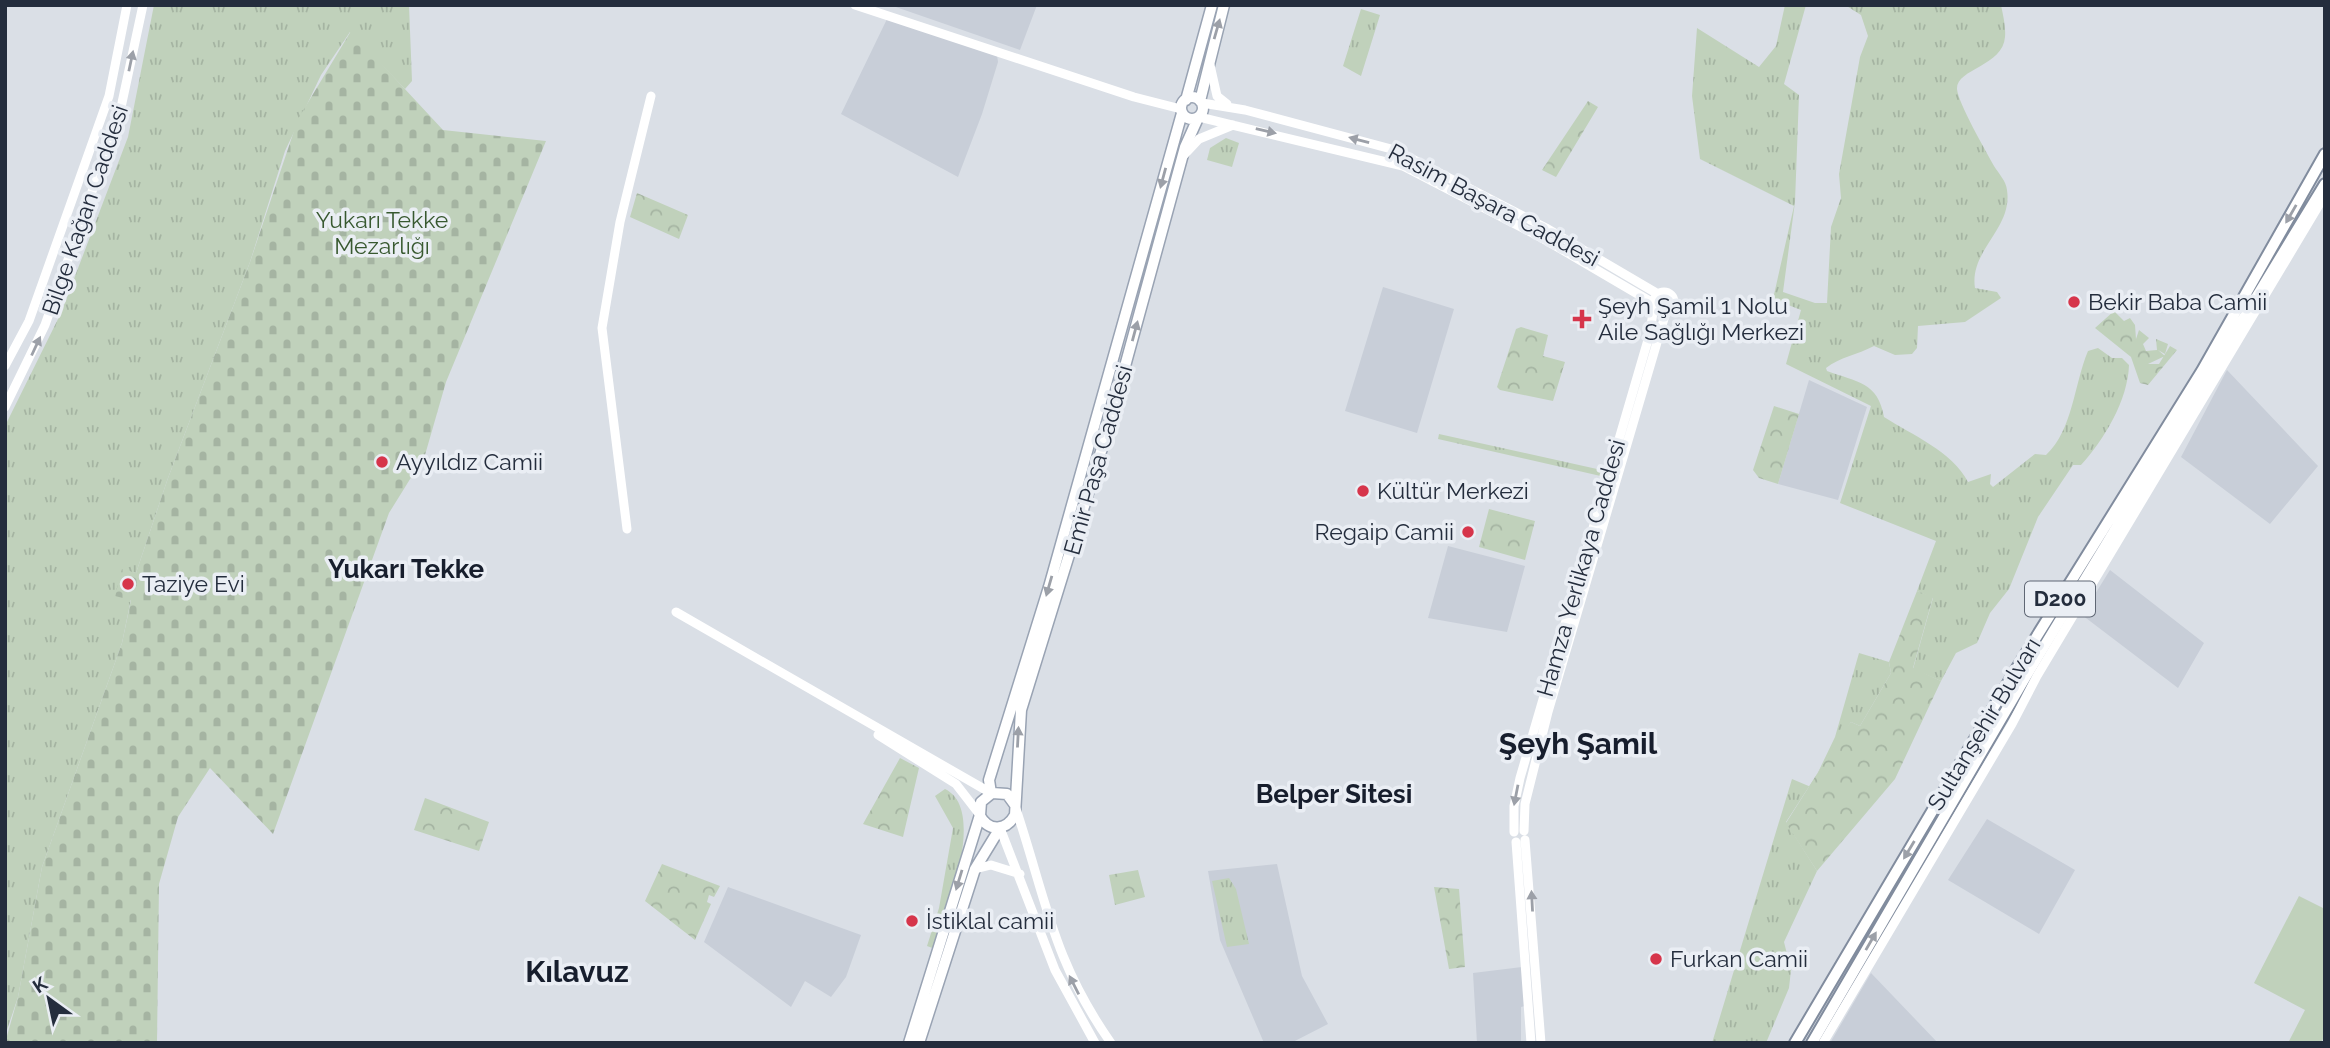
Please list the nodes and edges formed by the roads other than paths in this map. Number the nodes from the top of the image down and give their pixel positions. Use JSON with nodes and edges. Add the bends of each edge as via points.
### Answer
{"nodes":[{"id":1,"x":127,"y":5,"type":"edge"},
{"id":2,"x":143,"y":5,"type":"edge"},
{"id":3,"x":855,"y":5,"type":"edge"},
{"id":4,"x":1212,"y":5,"type":"edge"},
{"id":5,"x":1224,"y":5,"type":"edge"},
{"id":6,"x":1209,"y":59,"type":"junction"},
{"id":7,"x":651,"y":96,"type":"dead end"},
{"id":8,"x":1201,"y":102,"type":"junction"},
{"id":9,"x":1183,"y":107,"type":"junction"},
{"id":10,"x":1245,"y":110,"type":"junction"},
{"id":11,"x":1198,"y":117,"type":"junction"},
{"id":12,"x":1237,"y":124,"type":"junction"},
{"id":13,"x":2325,"y":154,"type":"edge"},
{"id":14,"x":1183,"y":157,"type":"junction"},
{"id":15,"x":2325,"y":184,"type":"edge"},
{"id":16,"x":2325,"y":195,"type":"edge"},
{"id":17,"x":1658,"y":294,"type":"junction"},
{"id":18,"x":1653,"y":304,"type":"junction"},
{"id":19,"x":1666,"y":312,"type":"junction"},
{"id":20,"x":5,"y":366,"type":"edge"},
{"id":21,"x":5,"y":407,"type":"edge"},
{"id":22,"x":627,"y":529,"type":"dead end"},
{"id":23,"x":676,"y":612,"type":"dead end"},
{"id":24,"x":813,"y":690,"type":"junction"},
{"id":25,"x":991,"y":793,"type":"junction"},
{"id":26,"x":1015,"y":805,"type":"junction"},
{"id":27,"x":980,"y":815,"type":"junction"},
{"id":28,"x":1000,"y":828,"type":"junction"},
{"id":29,"x":1520,"y":836,"type":"junction"},
{"id":30,"x":975,"y":869,"type":"junction"},
{"id":31,"x":1020,"y":874,"type":"junction"},
{"id":32,"x":909,"y":1043,"type":"edge"},
{"id":33,"x":919,"y":1043,"type":"edge"},
{"id":34,"x":1095,"y":1043,"type":"edge"},
{"id":35,"x":1111,"y":1043,"type":"edge"},
{"id":36,"x":1531,"y":1043,"type":"edge"},
{"id":37,"x":1541,"y":1043,"type":"edge"},
{"id":38,"x":1795,"y":1043,"type":"edge"},
{"id":39,"x":1812,"y":1043,"type":"edge"},
{"id":40,"x":1823,"y":1043,"type":"edge"}],
"edges":[{"from":1,"to":20,"type":"street","name":"Bilge Kağan Caddesi","via":[[109,96],[29,321]]},
{"from":21,"to":2,"type":"street","name":"Bilge Kağan Caddesi","one_way":true,"via":[[45,326],[121,112]]},
{"from":3,"to":9,"type":"street","via":[[1124,94]]},
{"from":4,"to":9,"type":"main road","name":"Emir Paşa Caddesi"},
{"from":6,"to":5,"type":"main road","one_way":true},
{"from":6,"to":8,"type":"main road"},
{"from":6,"to":10,"type":"street","via":[[1217,96]]},
{"from":7,"to":22,"type":"street","via":[[620,222],[602,328]]},
{"from":8,"to":9,"type":"main road","via":[[1192,97]]},
{"from":8,"to":10,"type":"street","name":"Rasim Başara Caddesi"},
{"from":8,"to":11,"type":"main road","name":"Emir Paşa Caddesi"},
{"from":9,"to":11,"type":"main road","via":[[1191,119]]},
{"from":9,"to":25,"type":"main road","name":"Emir Paşa Caddesi","one_way":true,"via":[[1049,587],[989,780]]},
{"from":17,"to":10,"type":"street","name":"Rasim Başara Caddesi","one_way":true,"via":[[1546,228],[1395,150]]},
{"from":11,"to":12,"type":"street","name":"Rasim Başara Caddesi"},
{"from":11,"to":14,"type":"main road","name":"Emir Paşa Caddesi"},
{"from":12,"to":14,"type":"street","via":[[1210,132]]},
{"from":12,"to":18,"type":"street","name":"Rasim Başara Caddesi","one_way":true,"via":[[1403,166],[1542,238]]},
{"from":13,"to":38,"type":"highway","name":"Sultanşehir Bulvarı","number":"D200","one_way":true,"via":[[2202,372],[2014,673]]},
{"from":26,"to":14,"type":"main road","name":"Emir Paşa Caddesi","one_way":true,"via":[[1021,710],[1089,491]]},
{"from":39,"to":15,"type":"highway","name":"Sultanşehir Bulvarı","number":"D200","one_way":true,"via":[[2025,678]]},
{"from":16,"to":40,"type":"street","name":"Sultanşehir Bulvarı"},
{"from":17,"to":18,"type":"street"},
{"from":17,"to":19,"type":"street","via":[[1665,292],[1673,298],[1673,306]]},
{"from":18,"to":19,"type":"street"},
{"from":18,"to":29,"type":"street","name":"Hamza Yerlikaya Caddesi","one_way":true,"via":[[1650,333],[1520,778],[1514,806]]},
{"from":19,"to":29,"type":"street","name":"Hamza Yerlikaya Caddesi","via":[[1548,712]]},
{"from":23,"to":24,"type":"street"},
{"from":24,"to":25,"type":"street"},
{"from":24,"to":27,"type":"street","via":[[948,778]]},
{"from":25,"to":26,"type":"main road","via":[[1005,794]]},
{"from":25,"to":27,"type":"main road","via":[[981,802]]},
{"from":26,"to":28,"type":"main road","via":[[1012,821]]},
{"from":35,"to":26,"type":"street","one_way":true,"via":[[1078,993],[1059,952]]},
{"from":27,"to":28,"type":"main road","via":[[987,825]]},
{"from":27,"to":32,"type":"main road","one_way":true},
{"from":28,"to":30,"type":"main road"},
{"from":28,"to":31,"type":"street"},
{"from":29,"to":36,"type":"street","name":"Hamza Yerlikaya Caddesi"},
{"from":37,"to":29,"type":"street","name":"Hamza Yerlikaya Caddesi","one_way":true},
{"from":30,"to":31,"type":"street","via":[[991,865]]},
{"from":30,"to":33,"type":"main road"},
{"from":31,"to":34,"type":"street","via":[[1055,970]]}]}
